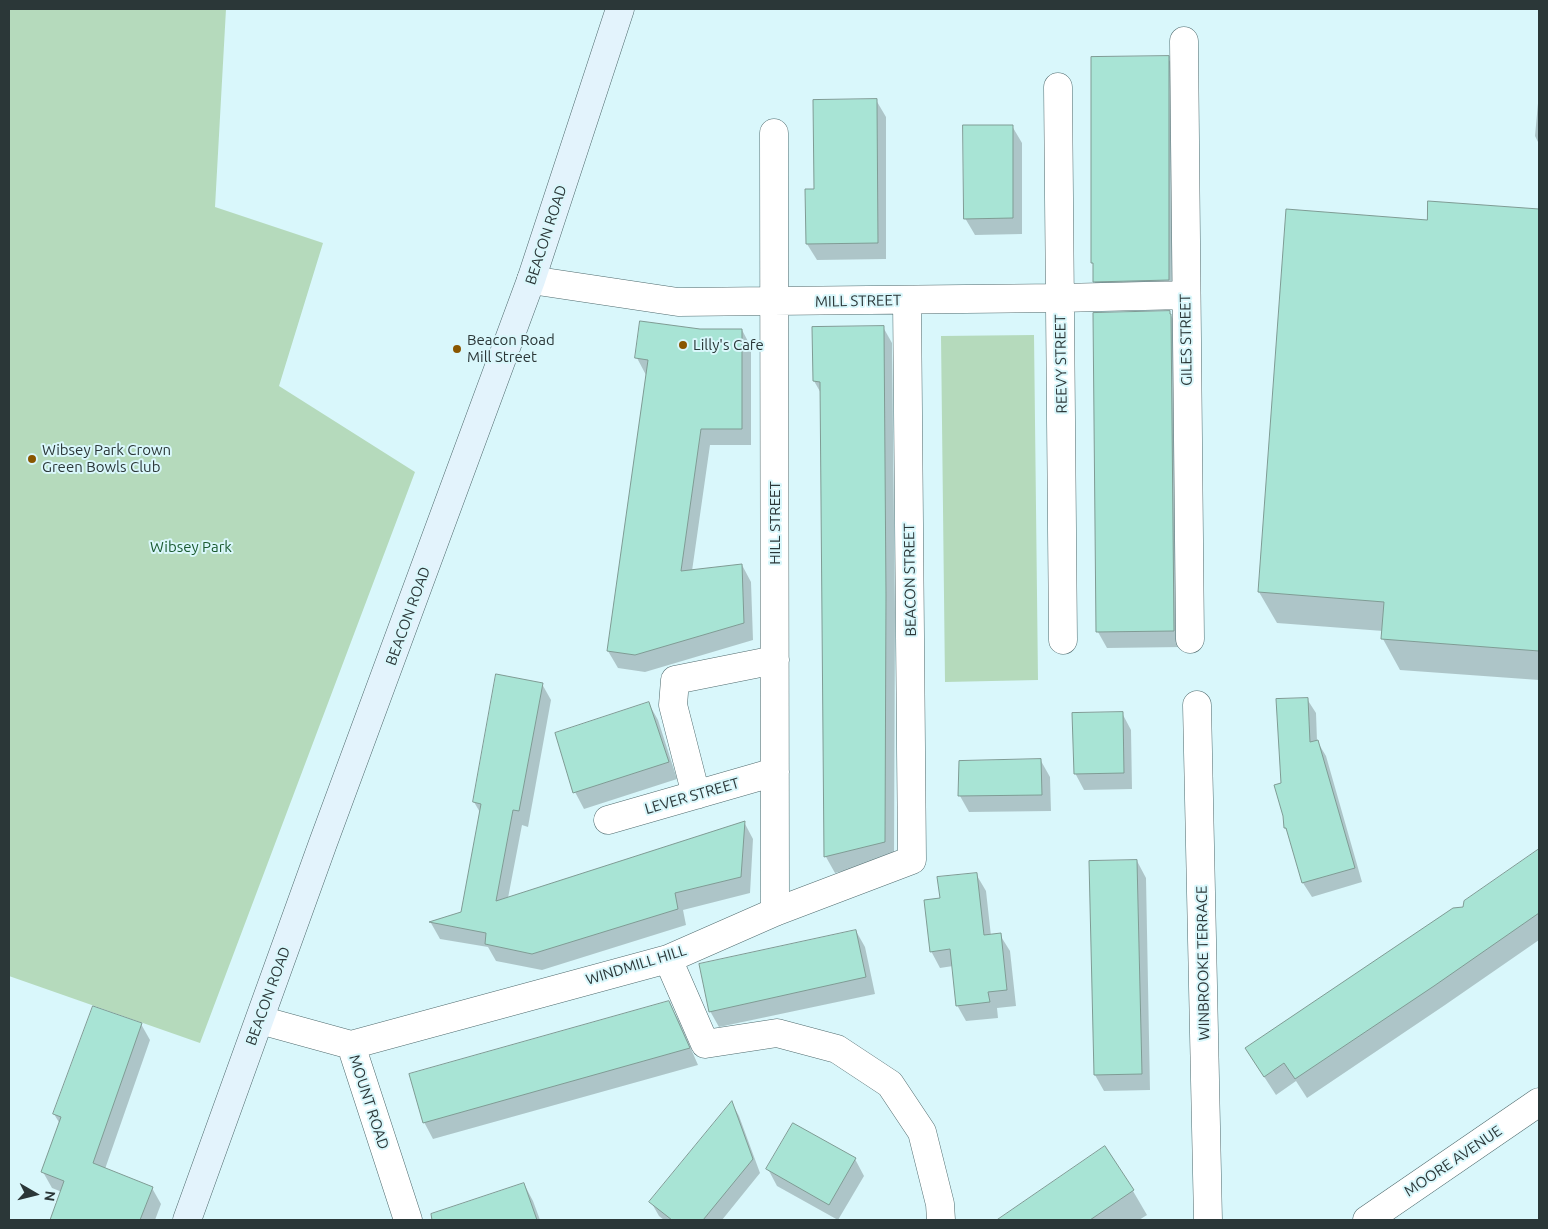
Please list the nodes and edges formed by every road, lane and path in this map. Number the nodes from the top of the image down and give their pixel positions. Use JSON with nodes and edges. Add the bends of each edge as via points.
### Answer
{"nodes":[{"id":1,"x":620,"y":9,"type":"edge"},
{"id":2,"x":1184,"y":41,"type":"dead end"},
{"id":3,"x":1058,"y":87,"type":"dead end"},
{"id":4,"x":774,"y":133,"type":"dead end"},
{"id":5,"x":531,"y":280,"type":"junction"},
{"id":6,"x":1186,"y":295,"type":"junction"},
{"id":7,"x":1060,"y":298,"type":"junction"},
{"id":8,"x":907,"y":300,"type":"junction"},
{"id":9,"x":774,"y":302,"type":"junction"},
{"id":10,"x":1190,"y":639,"type":"dead end"},
{"id":11,"x":1063,"y":640,"type":"dead end"},
{"id":12,"x":775,"y":660,"type":"junction"},
{"id":13,"x":1197,"y":705,"type":"dead end"},
{"id":14,"x":775,"y":772,"type":"junction"},
{"id":15,"x":696,"y":795,"type":"junction"},
{"id":16,"x":608,"y":820,"type":"dead end"},
{"id":17,"x":912,"y":860,"type":"joint"},
{"id":18,"x":775,"y":912,"type":"junction"},
{"id":19,"x":668,"y":959,"type":"junction"},
{"id":20,"x":260,"y":1020,"type":"junction"},
{"id":21,"x":351,"y":1045,"type":"junction"},
{"id":22,"x":1539,"y":1102,"type":"edge"},
{"id":23,"x":187,"y":1220,"type":"edge"},
{"id":24,"x":408,"y":1220,"type":"edge"},
{"id":25,"x":941,"y":1220,"type":"edge"},
{"id":26,"x":1208,"y":1220,"type":"edge"},
{"id":27,"x":1367,"y":1220,"type":"edge"}],
"edges":[{"from":1,"to":5,"type":"main road","name":"BEACON ROAD"},
{"from":2,"to":6,"type":"street","name":"GILES STREET"},
{"from":3,"to":7,"type":"street","name":"REEVY STREET"},
{"from":4,"to":9,"type":"street","name":"HILL STREET"},
{"from":5,"to":9,"type":"street","name":"MILL STREET","via":[[678,302]]},
{"from":5,"to":20,"type":"main road","name":"BEACON ROAD"},
{"from":6,"to":7,"type":"street","name":"MILL STREET"},
{"from":6,"to":10,"type":"street","name":"GILES STREET"},
{"from":7,"to":8,"type":"street","name":"MILL STREET"},
{"from":7,"to":11,"type":"street","name":"REEVY STREET"},
{"from":8,"to":9,"type":"street","name":"MILL STREET"},
{"from":8,"to":17,"type":"street","name":"BEACON STREET"},
{"from":9,"to":12,"type":"street","name":"HILL STREET"},
{"from":12,"to":14,"type":"street","name":"HILL STREET"},
{"from":12,"to":15,"type":"street","via":[[675,680],[673,705]]},
{"from":13,"to":26,"type":"street","name":"WINBROOKE TERRACE"},
{"from":14,"to":15,"type":"street","name":"LEVER STREET"},
{"from":14,"to":18,"type":"street","name":"HILL STREET"},
{"from":15,"to":16,"type":"street","name":"LEVER STREET"},
{"from":17,"to":18,"type":"street","name":"WINDMILL HILL"},
{"from":18,"to":19,"type":"street","name":"WINDMILL HILL"},
{"from":19,"to":21,"type":"street","name":"WINDMILL HILL"},
{"from":19,"to":25,"type":"street","via":[[705,1044],[777,1033],[837,1049],[890,1084],[922,1132]]},
{"from":20,"to":21,"type":"street","name":"MOUNT ROAD"},
{"from":20,"to":23,"type":"main road","name":"BEACON ROAD"},
{"from":21,"to":24,"type":"street","name":"MOUNT ROAD"},
{"from":22,"to":27,"type":"street","name":"MOORE AVENUE"}]}
